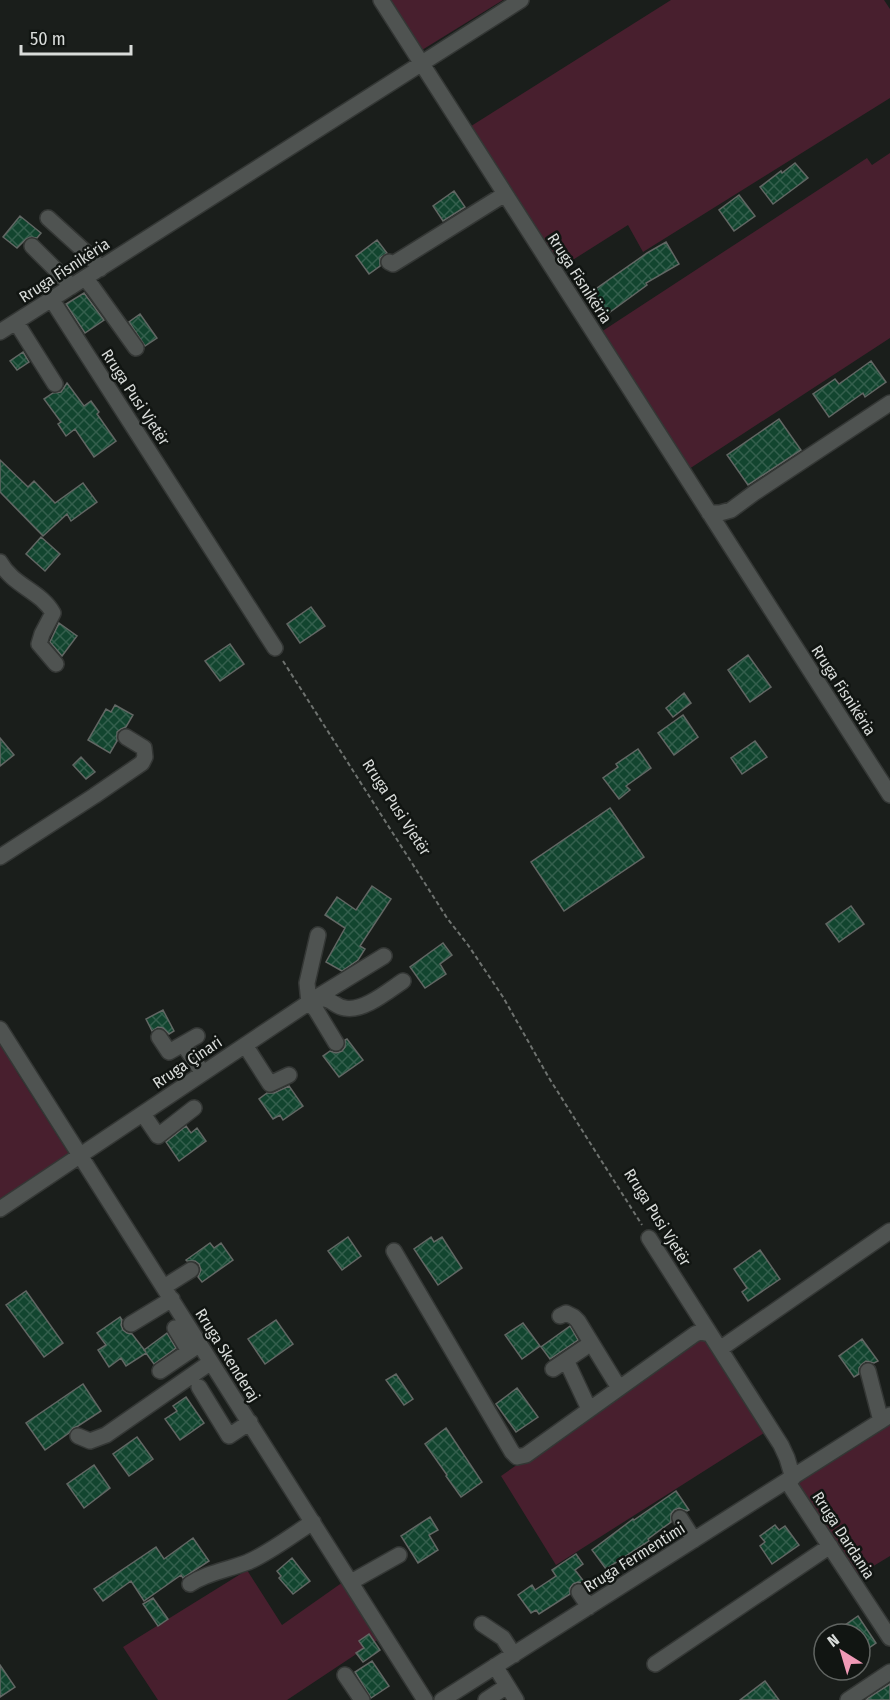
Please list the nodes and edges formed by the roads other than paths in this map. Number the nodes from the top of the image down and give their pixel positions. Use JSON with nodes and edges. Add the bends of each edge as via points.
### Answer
{"nodes":[{"id":1,"x":381,"y":0,"type":"edge"},
{"id":2,"x":520,"y":0,"type":"edge"},
{"id":3,"x":421,"y":63,"type":"junction"},
{"id":4,"x":505,"y":194,"type":"junction"},
{"id":5,"x":48,"y":218,"type":"dead end"},
{"id":6,"x":32,"y":246,"type":"dead end"},
{"id":7,"x":389,"y":262,"type":"dead end"},
{"id":8,"x":100,"y":269,"type":"junction"},
{"id":9,"x":85,"y":278,"type":"junction"},
{"id":10,"x":70,"y":287,"type":"junction"},
{"id":11,"x":52,"y":300,"type":"junction"},
{"id":12,"x":16,"y":322,"type":"junction"},
{"id":13,"x":0,"y":332,"type":"edge"},
{"id":14,"x":136,"y":348,"type":"dead end"},
{"id":15,"x":55,"y":384,"type":"dead end"},
{"id":16,"x":890,"y":403,"type":"edge"},
{"id":17,"x":709,"y":513,"type":"junction"},
{"id":18,"x":0,"y":562,"type":"edge"},
{"id":19,"x":275,"y":648,"type":"road end"},
{"id":20,"x":56,"y":664,"type":"dead end"},
{"id":21,"x":126,"y":737,"type":"dead end"},
{"id":22,"x":890,"y":795,"type":"edge"},
{"id":23,"x":0,"y":857,"type":"edge"},
{"id":24,"x":318,"y":935,"type":"dead end"},
{"id":25,"x":384,"y":956,"type":"dead end"},
{"id":26,"x":403,"y":981,"type":"dead end"},
{"id":27,"x":311,"y":1001,"type":"junction"},
{"id":28,"x":0,"y":1029,"type":"edge"},
{"id":29,"x":159,"y":1037,"type":"dead end"},
{"id":30,"x":336,"y":1043,"type":"dead end"},
{"id":31,"x":245,"y":1045,"type":"junction"},
{"id":32,"x":203,"y":1073,"type":"junction"},
{"id":33,"x":289,"y":1074,"type":"dead end"},
{"id":34,"x":194,"y":1108,"type":"dead end"},
{"id":35,"x":143,"y":1114,"type":"junction"},
{"id":36,"x":81,"y":1155,"type":"junction"},
{"id":37,"x":0,"y":1209,"type":"edge"},
{"id":38,"x":890,"y":1231,"type":"edge"},
{"id":39,"x":650,"y":1238,"type":"road end"},
{"id":40,"x":394,"y":1251,"type":"dead end"},
{"id":41,"x":191,"y":1270,"type":"dead end"},
{"id":42,"x":168,"y":1293,"type":"junction"},
{"id":43,"x":560,"y":1316,"type":"dead end"},
{"id":44,"x":131,"y":1324,"type":"dead end"},
{"id":45,"x":175,"y":1328,"type":"dead end"},
{"id":46,"x":710,"y":1334,"type":"junction"},
{"id":47,"x":194,"y":1348,"type":"junction"},
{"id":48,"x":584,"y":1348,"type":"dead end"},
{"id":49,"x":720,"y":1349,"type":"junction"},
{"id":50,"x":211,"y":1362,"type":"junction"},
{"id":51,"x":160,"y":1371,"type":"dead end"},
{"id":52,"x":868,"y":1371,"type":"dead end"},
{"id":53,"x":199,"y":1387,"type":"dead end"},
{"id":54,"x":619,"y":1388,"type":"junction"},
{"id":55,"x":589,"y":1409,"type":"junction"},
{"id":56,"x":885,"y":1418,"type":"edge"},
{"id":57,"x":250,"y":1422,"type":"junction"},
{"id":58,"x":78,"y":1436,"type":"dead end"},
{"id":59,"x":790,"y":1479,"type":"junction"},
{"id":60,"x":680,"y":1518,"type":"dead end"},
{"id":61,"x":313,"y":1522,"type":"junction"},
{"id":62,"x":694,"y":1540,"type":"junction"},
{"id":63,"x":830,"y":1546,"type":"junction"},
{"id":64,"x":399,"y":1555,"type":"dead end"},
{"id":65,"x":351,"y":1582,"type":"junction"},
{"id":66,"x":190,"y":1584,"type":"dead end"},
{"id":67,"x":579,"y":1592,"type":"dead end"},
{"id":68,"x":589,"y":1607,"type":"junction"},
{"id":69,"x":482,"y":1624,"type":"dead end"},
{"id":70,"x":890,"y":1638,"type":"edge"},
{"id":71,"x":514,"y":1655,"type":"junction"},
{"id":72,"x":655,"y":1664,"type":"dead end"},
{"id":73,"x":495,"y":1666,"type":"junction"},
{"id":74,"x":890,"y":1672,"type":"edge"},
{"id":75,"x":345,"y":1675,"type":"dead end"},
{"id":76,"x":507,"y":1686,"type":"junction"},
{"id":77,"x":362,"y":1700,"type":"edge"},
{"id":78,"x":425,"y":1700,"type":"edge"},
{"id":79,"x":442,"y":1700,"type":"edge"},
{"id":80,"x":486,"y":1700,"type":"edge"},
{"id":81,"x":516,"y":1700,"type":"edge"},
{"id":82,"x":848,"y":1700,"type":"edge"}],
"edges":[{"from":1,"to":3,"type":"street"},
{"from":2,"to":3,"type":"street","name":"Rruga Fisnikëria"},
{"from":3,"to":4,"type":"street","name":"Rruga Fisnikëria"},
{"from":3,"to":8,"type":"street","name":"Rruga Fisnikëria"},
{"from":4,"to":7,"type":"street","via":[[393,264]]},
{"from":4,"to":17,"type":"street","name":"Rruga Fisnikëria"},
{"from":5,"to":8,"type":"street"},
{"from":6,"to":10,"type":"street"},
{"from":8,"to":9,"type":"street","name":"Rruga Fisnikëria"},
{"from":9,"to":10,"type":"street","name":"Rruga Fisnikëria"},
{"from":9,"to":14,"type":"street"},
{"from":10,"to":11,"type":"street","name":"Rruga Fisnikëria"},
{"from":11,"to":12,"type":"street","name":"Rruga Fisnikëria"},
{"from":11,"to":19,"type":"street","name":"Rruga Pusi Vjetër"},
{"from":12,"to":13,"type":"street","name":"Rruga Fisnikëria"},
{"from":12,"to":15,"type":"street"},
{"from":16,"to":17,"type":"street","via":[[731,510]]},
{"from":17,"to":22,"type":"street","name":"Rruga Fisnikëria"},
{"from":18,"to":20,"type":"street","via":[[16,581],[50,606],[53,613],[39,644]]},
{"from":21,"to":23,"type":"street","via":[[144,748],[142,763]]},
{"from":24,"to":27,"type":"street","via":[[307,983]]},
{"from":25,"to":27,"type":"street","name":"Rruga Çinari"},
{"from":26,"to":27,"type":"street","via":[[357,1008],[336,1006],[328,1000]]},
{"from":27,"to":30,"type":"street"},
{"from":27,"to":31,"type":"street","name":"Rruga Çinari"},
{"from":28,"to":36,"type":"street","name":"Rruga Skenderaj"},
{"from":29,"to":32,"type":"street","via":[[169,1052],[190,1040]]},
{"from":31,"to":32,"type":"street","name":"Rruga Çinari"},
{"from":31,"to":33,"type":"street","via":[[270,1084]]},
{"from":32,"to":35,"type":"street","name":"Rruga Çinari"},
{"from":34,"to":35,"type":"street","via":[[158,1136]]},
{"from":35,"to":36,"type":"street","name":"Rruga Çinari"},
{"from":36,"to":37,"type":"street","name":"Rruga Çinari"},
{"from":36,"to":42,"type":"street","name":"Rruga Skenderaj"},
{"from":38,"to":49,"type":"street"},
{"from":39,"to":46,"type":"street","name":"Rruga Pusi Vjetër"},
{"from":40,"to":55,"type":"street","via":[[517,1457],[526,1455]]},
{"from":41,"to":42,"type":"street"},
{"from":42,"to":44,"type":"street"},
{"from":42,"to":47,"type":"street","name":"Rruga Skenderaj"},
{"from":43,"to":54,"type":"street","via":[[566,1313],[574,1317]]},
{"from":45,"to":47,"type":"street"},
{"from":46,"to":49,"type":"street","name":"Rruga Pusi Vjetër"},
{"from":46,"to":54,"type":"street","via":[[695,1334]]},
{"from":47,"to":50,"type":"street","name":"Rruga Skenderaj"},
{"from":47,"to":51,"type":"street"},
{"from":48,"to":55,"type":"street","via":[[559,1364]]},
{"from":49,"to":59,"type":"street","name":"Rruga Pusi Vjetër","via":[[781,1445]]},
{"from":50,"to":57,"type":"street","name":"Rruga Skenderaj"},
{"from":50,"to":58,"type":"street","via":[[106,1435],[90,1441]]},
{"from":52,"to":56,"type":"street"},
{"from":53,"to":57,"type":"street","via":[[229,1436]]},
{"from":54,"to":55,"type":"street"},
{"from":56,"to":59,"type":"street","name":"Rruga Fermentimi"},
{"from":57,"to":61,"type":"street","name":"Rruga Skenderaj"},
{"from":59,"to":62,"type":"street","name":"Rruga Fermentimi"},
{"from":59,"to":63,"type":"street","name":"Rruga Dardania"},
{"from":60,"to":62,"type":"street"},
{"from":61,"to":65,"type":"street","name":"Rruga Skenderaj"},
{"from":61,"to":66,"type":"street","via":[[249,1562],[212,1572]]},
{"from":62,"to":68,"type":"street","name":"Rruga Fermentimi"},
{"from":63,"to":70,"type":"street","name":"Rruga Dardania"},
{"from":63,"to":72,"type":"street"},
{"from":64,"to":65,"type":"street"},
{"from":65,"to":78,"type":"street","name":"Rruga Skenderaj"},
{"from":67,"to":68,"type":"street"},
{"from":68,"to":71,"type":"street","name":"Rruga Fermentimi"},
{"from":69,"to":71,"type":"street","via":[[503,1638]]},
{"from":71,"to":73,"type":"street","name":"Rruga Fermentimi"},
{"from":73,"to":76,"type":"street"},
{"from":73,"to":79,"type":"street","name":"Rruga Fermentimi"},
{"from":74,"to":82,"type":"street"},
{"from":75,"to":77,"type":"street"},
{"from":76,"to":80,"type":"street"},
{"from":76,"to":81,"type":"street"}]}
